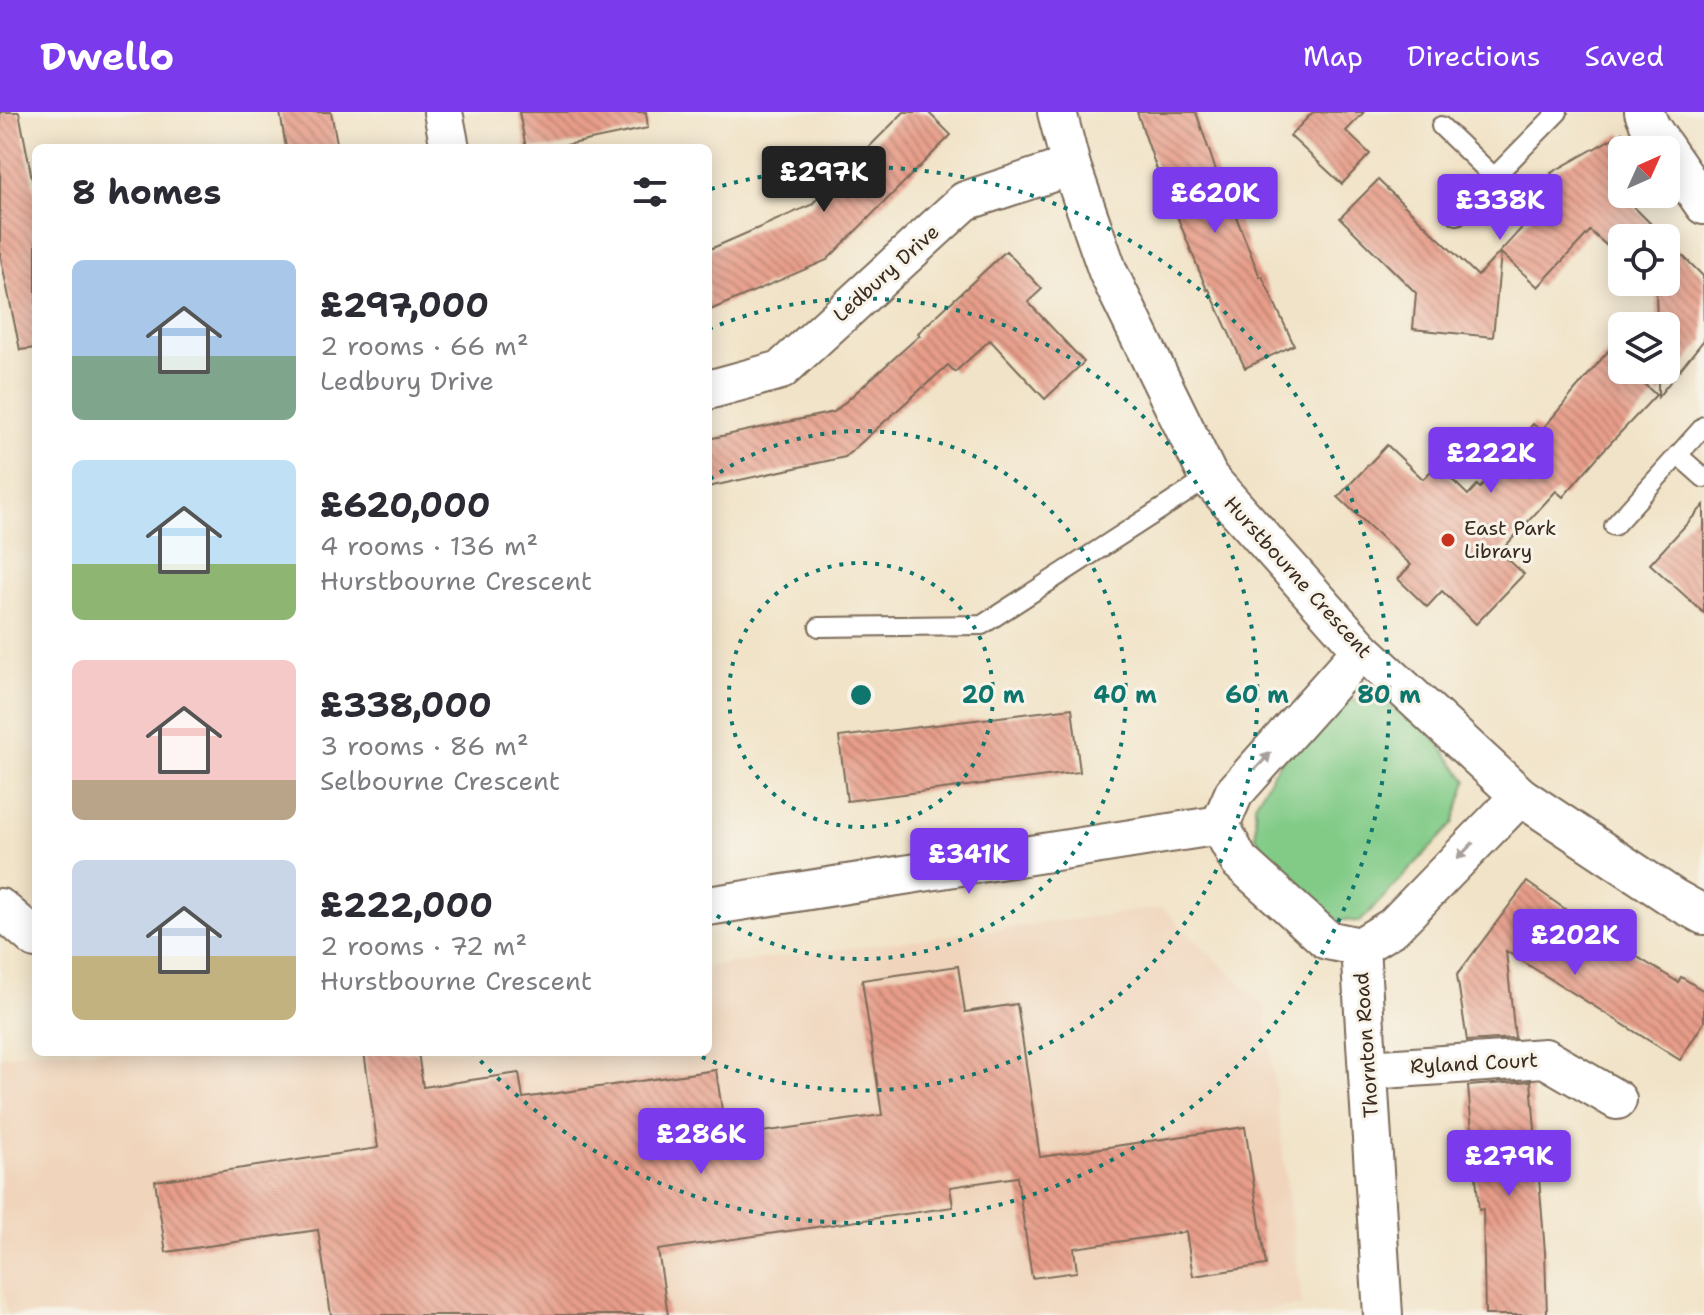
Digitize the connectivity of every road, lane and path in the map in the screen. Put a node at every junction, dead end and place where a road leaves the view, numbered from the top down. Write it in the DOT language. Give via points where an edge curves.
graph roads {
  1 [pos="443,112"];
  2 [pos="1057,112"];
  3 [pos="1558,112"];
  4 [pos="1644,112"];
  5 [pos="1441,126"];
  6 [pos="1656,136"];
  7 [pos="449,144"];
  8 [pos="1071,166"];
  9 [pos="1680,170"];
  10 [pos="1494,177"];
  11 [pos="1704,205"];
  12 [pos="1457,215"];
  13 [pos="712,389"];
  14 [pos="1704,426"];
  15 [pos="1678,455"];
  16 [pos="1209,478"];
  17 [pos="1704,478"];
  18 [pos="1614,526"];
  19 [pos="819,627"];
  20 [pos="1362,650"];
  21 [pos="1520,796"];
  22 [pos="1220,825"];
  23 [pos="712,905"];
  24 [pos="0,908"];
  25 [pos="1704,915"];
  26 [pos="32,936"];
  27 [pos="1360,947"];
  28 [pos="1368,1070"];
  29 [pos="1617,1100"];
  30 [pos="1383,1315"];
  1 -- 7 [label="street"];
  2 -- 8 [label="street, Hurstbourne Crescent"];
  3 -- 10 [label="lane"];
  4 -- 6 [label="street"];
  5 -- 10 [label="lane"];
  8 -- 13 [label="street, Ledbury Drive" via="965,201 781,370"];
  8 -- 16 [label="street, Hurstbourne Crescent" via="1108,272"];
  9 -- 11 [label="street"];
  10 -- 12 [label="lane"];
  14 -- 15 [label="lane"];
  15 -- 17 [label="lane"];
  15 -- 18 [label="lane"];
  16 -- 19 [label="lane" via="982,625"];
  16 -- 20 [label="street, Hurstbourne Crescent"];
  20 -- 21 [label="street, Hurstbourne Crescent"];
  22 -- 20 [label="street, one-way" via="1234,793"];
  21 -- 25 [label="street, Hurstbourne Crescent"];
  21 -- 27 [label="street, Thornton Road, one-way" via="1393,927"];
  22 -- 23 [label="street"];
  22 -- 27 [label="street" via="1239,861 1327,940"];
  24 -- 26 [label="street"];
  27 -- 28 [label="street, Thornton Road"];
  28 -- 29 [label="street, Ryland Court" via="1545,1058"];
  28 -- 30 [label="street, Thornton Road"];
}
